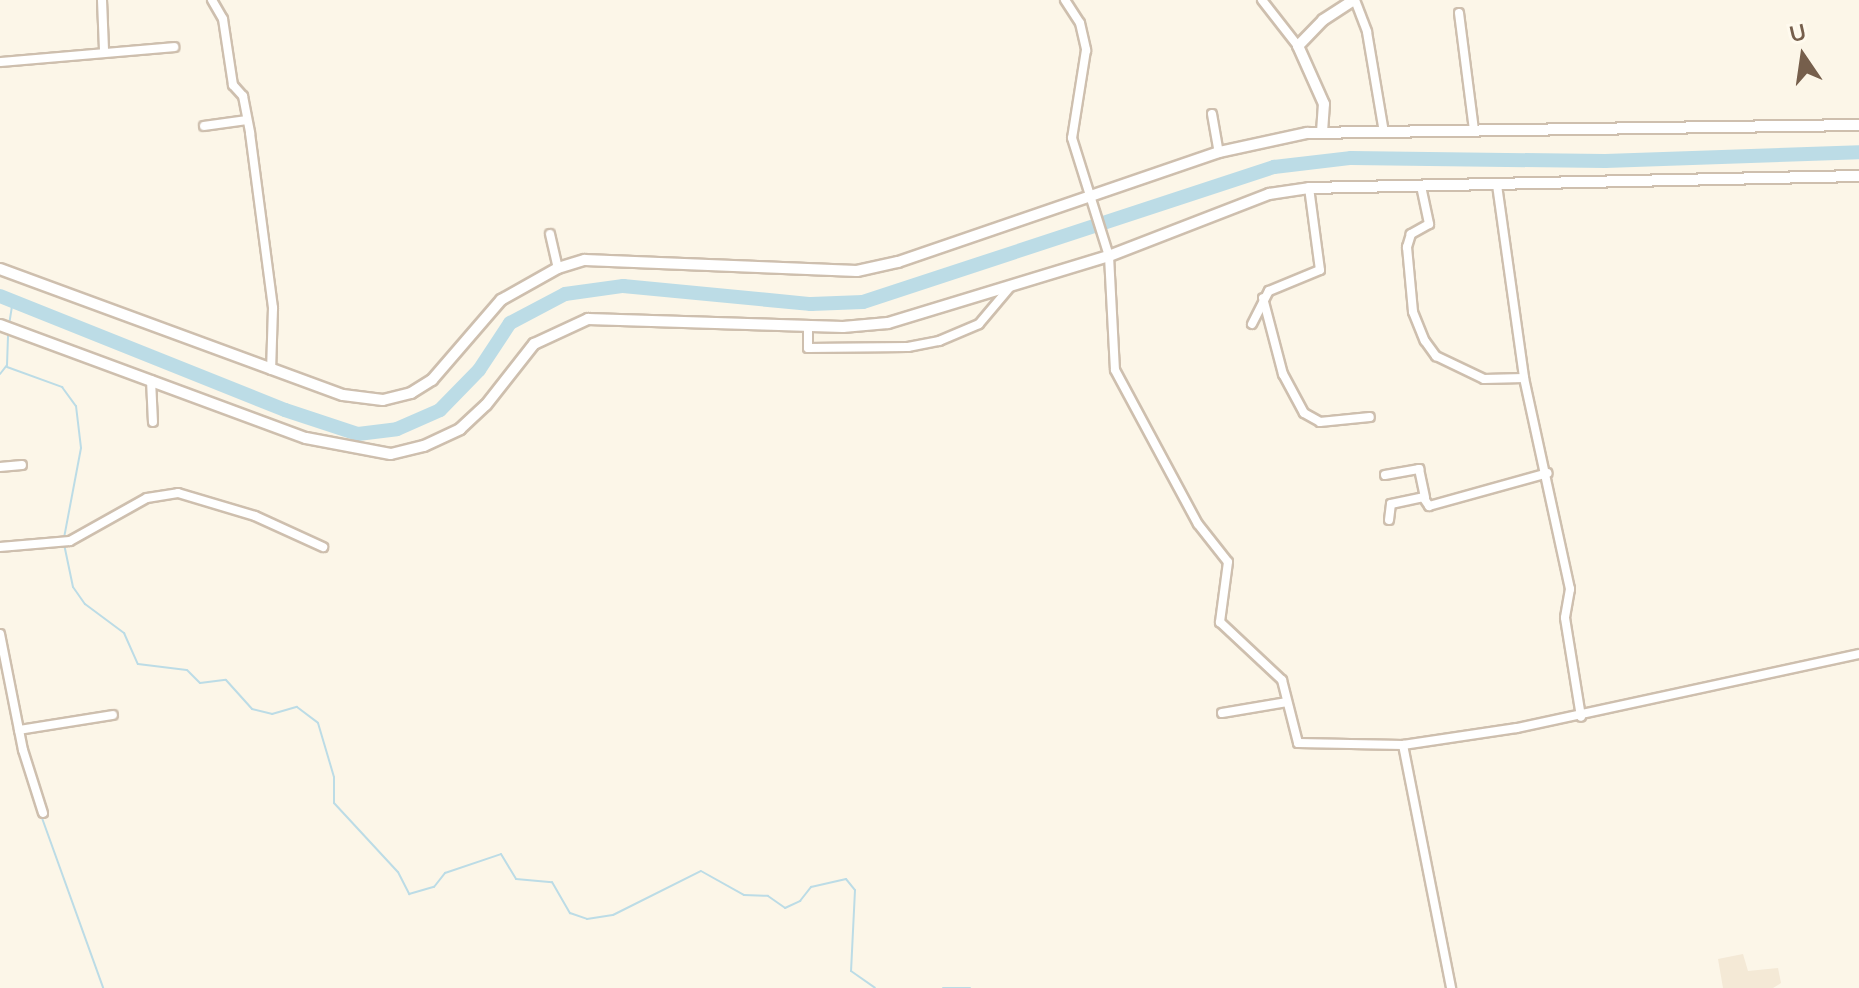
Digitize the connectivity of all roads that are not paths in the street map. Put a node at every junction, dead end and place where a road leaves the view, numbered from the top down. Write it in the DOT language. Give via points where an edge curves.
graph roads {
  1 [pos="102,0"];
  2 [pos="212,0"];
  3 [pos="1065,0"];
  4 [pos="1262,0"];
  5 [pos="1354,0"];
  6 [pos="1459,13"];
  7 [pos="1298,46"];
  8 [pos="174,47"];
  9 [pos="104,50"];
  10 [pos="0,62"];
  11 [pos="1212,114"];
  12 [pos="247,120"];
  13 [pos="1859,125"];
  14 [pos="204,126"];
  15 [pos="1474,130"];
  16 [pos="1322,132"];
  17 [pos="1384,132"];
  18 [pos="1219,152"];
  19 [pos="1859,176"];
  20 [pos="1497,185"];
  21 [pos="1421,186"];
  22 [pos="1309,188"];
  23 [pos="1090,197"];
  24 [pos="550,234"];
  25 [pos="1107,251"];
  26 [pos="558,268"];
  27 [pos="0,269"];
  28 [pos="1011,286"];
  29 [pos="1263,298"];
  30 [pos="1252,324"];
  31 [pos="0,325"];
  32 [pos="808,327"];
  33 [pos="271,370"];
  34 [pos="1524,378"];
  35 [pos="151,380"];
  36 [pos="1370,417"];
  37 [pos="153,422"];
  38 [pos="22,465"];
  39 [pos="0,467"];
  40 [pos="1548,473"];
  41 [pos="1385,475"];
  42 [pos="1425,497"];
  43 [pos="1389,520"];
  44 [pos="0,547"];
  45 [pos="323,547"];
  46 [pos="0,634"];
  47 [pos="1859,654"];
  48 [pos="1287,702"];
  49 [pos="1222,713"];
  50 [pos="113,715"];
  51 [pos="1581,717"];
  52 [pos="19,730"];
  53 [pos="1403,745"];
  54 [pos="43,813"];
  55 [pos="1451,988"];
  1 -- 9 [label="street"];
  2 -- 12 [label="street" via="223,19 233,85 243,96"];
  3 -- 23 [label="street" via="1080,23 1086,50 1072,134"];
  4 -- 7 [label="street"];
  5 -- 7 [label="street" via="1323,20"];
  5 -- 17 [label="street" via="1367,32"];
  6 -- 15 [label="street"];
  7 -- 16 [label="street" via="1324,104"];
  8 -- 9 [label="street"];
  9 -- 10 [label="street"];
  11 -- 18 [label="street"];
  12 -- 14 [label="street"];
  12 -- 33 [label="street" via="273,308"];
  13 -- 15 [label="street"];
  15 -- 17 [label="street"];
  16 -- 17 [label="street"];
  16 -- 18 [label="street"];
  18 -- 23 [label="street"];
  19 -- 20 [label="street"];
  20 -- 21 [label="street"];
  20 -- 34 [label="street"];
  21 -- 22 [label="street"];
  21 -- 34 [label="street" via="1429,224 1411,234 1407,247 1413,312 1425,341 1436,356 1484,379"];
  22 -- 25 [label="street" via="1269,194"];
  22 -- 29 [label="street" via="1320,270 1283,281"];
  23 -- 25 [label="street"];
  23 -- 26 [label="street" via="857,271 599,259"];
  24 -- 26 [label="street"];
  25 -- 28 [label="street"];
  25 -- 48 [label="street" via="1115,370 1198,524 1228,562 1220,622 1276,672"];
  26 -- 33 [label="street" via="501,300 432,380 411,393 367,399"];
  27 -- 33 [label="street"];
  28 -- 32 [label="street" via="888,323"];
  28 -- 32 [label="street" via="979,324 939,341 908,347 808,348"];
  29 -- 30 [label="street"];
  29 -- 36 [label="street" via="1283,374 1304,413 1320,422"];
  31 -- 35 [label="street"];
  32 -- 35 [label="street" via="609,317 569,324 534,344 460,429 391,454 306,438"];
  34 -- 40 [label="street"];
  35 -- 37 [label="street"];
  38 -- 39 [label="street"];
  40 -- 42 [label="street" via="1429,506"];
  40 -- 51 [label="street" via="1570,589 1565,618"];
  41 -- 42 [label="street" via="1418,469"];
  42 -- 43 [label="street" via="1389,505"];
  44 -- 45 [label="street" via="70,541 147,498 178,493 255,516"];
  46 -- 52 [label="street"];
  47 -- 51 [label="street"];
  48 -- 49 [label="street"];
  48 -- 53 [label="street" via="1298,743"];
  50 -- 52 [label="street"];
  51 -- 53 [label="street"];
  52 -- 54 [label="street"];
  53 -- 55 [label="street"];
}
